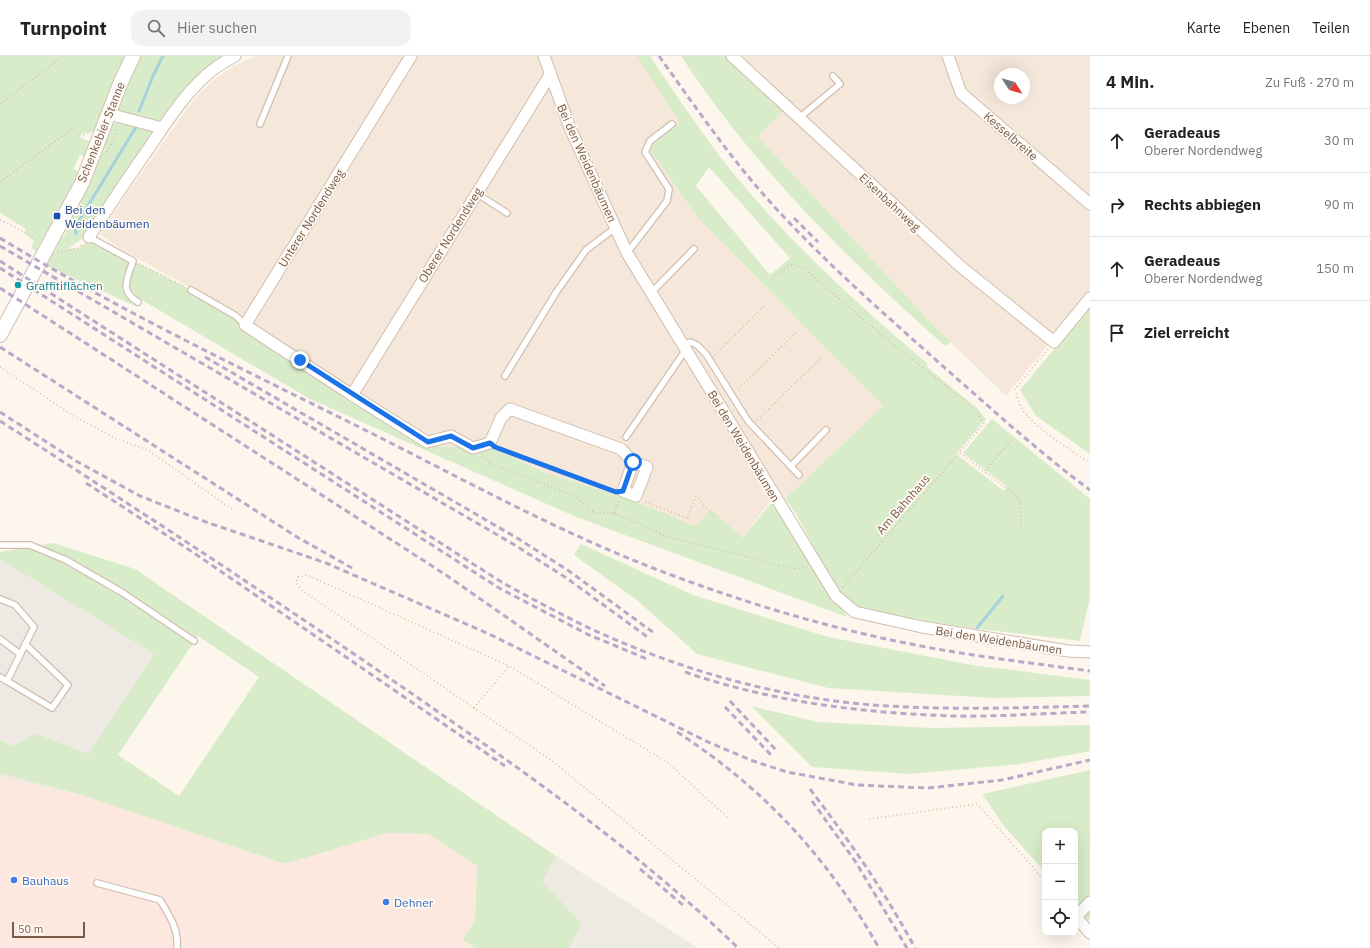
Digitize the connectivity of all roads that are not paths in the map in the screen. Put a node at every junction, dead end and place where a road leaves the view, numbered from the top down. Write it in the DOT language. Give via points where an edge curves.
graph roads {
  1 [pos="133,56"];
  2 [pos="235,56"];
  3 [pos="288,56"];
  4 [pos="411,56"];
  5 [pos="544,56"];
  6 [pos="732,56"];
  7 [pos="948,56"];
  8 [pos="550,75"];
  9 [pos="833,76"];
  10 [pos="109,114"];
  11 [pos="799,118"];
  12 [pos="260,124"];
  13 [pos="672,124"];
  14 [pos="162,128"];
  15 [pos="476,193"];
  16 [pos="1090,204"];
  17 [pos="507,214"];
  18 [pos="615,228"];
  19 [pos="90,237"];
  20 [pos="694,249"];
  21 [pos="627,253"];
  22 [pos="191,290"];
  23 [pos="650,293"];
  24 [pos="1090,298"];
  25 [pos="138,302"];
  26 [pos="245,325"];
  27 [pos="0,334"];
  28 [pos="684,348"];
  29 [pos="505,376"];
  30 [pos="352,395"];
  31 [pos="826,430"];
  32 [pos="626,437"];
  33 [pos="633,462"];
  34 [pos="791,466"];
  35 [pos="799,475"];
  36 [pos="0,545"];
  37 [pos="0,599"];
  38 [pos="0,639"];
  39 [pos="194,641"];
  40 [pos="26,644"];
  41 [pos="1090,652"];
  42 [pos="20,654"];
  43 [pos="0,677"];
  44 [pos="7,681"];
  45 [pos="97,883"];
  46 [pos="1090,902"];
  47 [pos="1090,933"];
  48 [pos="177,948"];
  1 -- 10 [label="street, Schenkebier Stanne"];
  2 -- 14 [label="street" via="197,84"];
  3 -- 12 [label="lane"];
  4 -- 26 [label="street, Unterer Nordendweg"];
  5 -- 8 [label="street, Bei den Weidenbäumen"];
  6 -- 11 [label="street, Eisenbahnweg"];
  7 -- 16 [label="street, Kesselbreite" via="961,93"];
  8 -- 15 [label="street, Oberer Nordendweg"];
  8 -- 18 [label="street, Bei den Weidenbäumen" via="570,128"];
  9 -- 11 [label="lane" via="840,84"];
  10 -- 14 [label="street"];
  10 -- 27 [label="street, Schenkebier Stanne" via="82,183"];
  11 -- 24 [label="street, Eisenbahnweg" via="960,266 1054,342"];
  13 -- 21 [label="lane" via="650,141 645,152 669,189 669,196"];
  14 -- 19 [label="street"];
  15 -- 17 [label="lane"];
  15 -- 30 [label="street, Oberer Nordendweg"];
  18 -- 21 [label="street, Bei den Weidenbäumen"];
  18 -- 29 [label="lane" via="586,250 557,291"];
  19 -- 25 [label="lane" via="133,261 126,287 129,297"];
  20 -- 23 [label="lane"];
  21 -- 23 [label="street, Bei den Weidenbäumen"];
  22 -- 26 [label="lane" via="236,316"];
  23 -- 28 [label="street, Bei den Weidenbäumen"];
  26 -- 30 [label="street"];
  28 -- 32 [label="lane"];
  28 -- 34 [label="lane" via="690,342 697,345 710,360 752,425"];
  28 -- 41 [label="street, Bei den Weidenbäumen" via="836,596 855,612 922,627 1068,651"];
  30 -- 33 [label="street" via="428,442 451,436 473,448 490,443 501,418 510,409 621,449"];
  31 -- 34 [label="lane"];
  33 -- 33 [label="street" via="647,467 636,496 623,491"];
  34 -- 35 [label="lane"];
  36 -- 39 [label="lane" via="30,545 66,560 123,593"];
  37 -- 40 [label="lane" via="15,605 34,626"];
  38 -- 42 [label="lane"];
  40 -- 42 [label="lane"];
  40 -- 44 [label="lane" via="68,685 52,708"];
  42 -- 44 [label="lane"];
  43 -- 44 [label="lane"];
  45 -- 48 [label="lane" via="160,900 174,922"];
  46 -- 47 [label="street" via="1076,917"];
}
